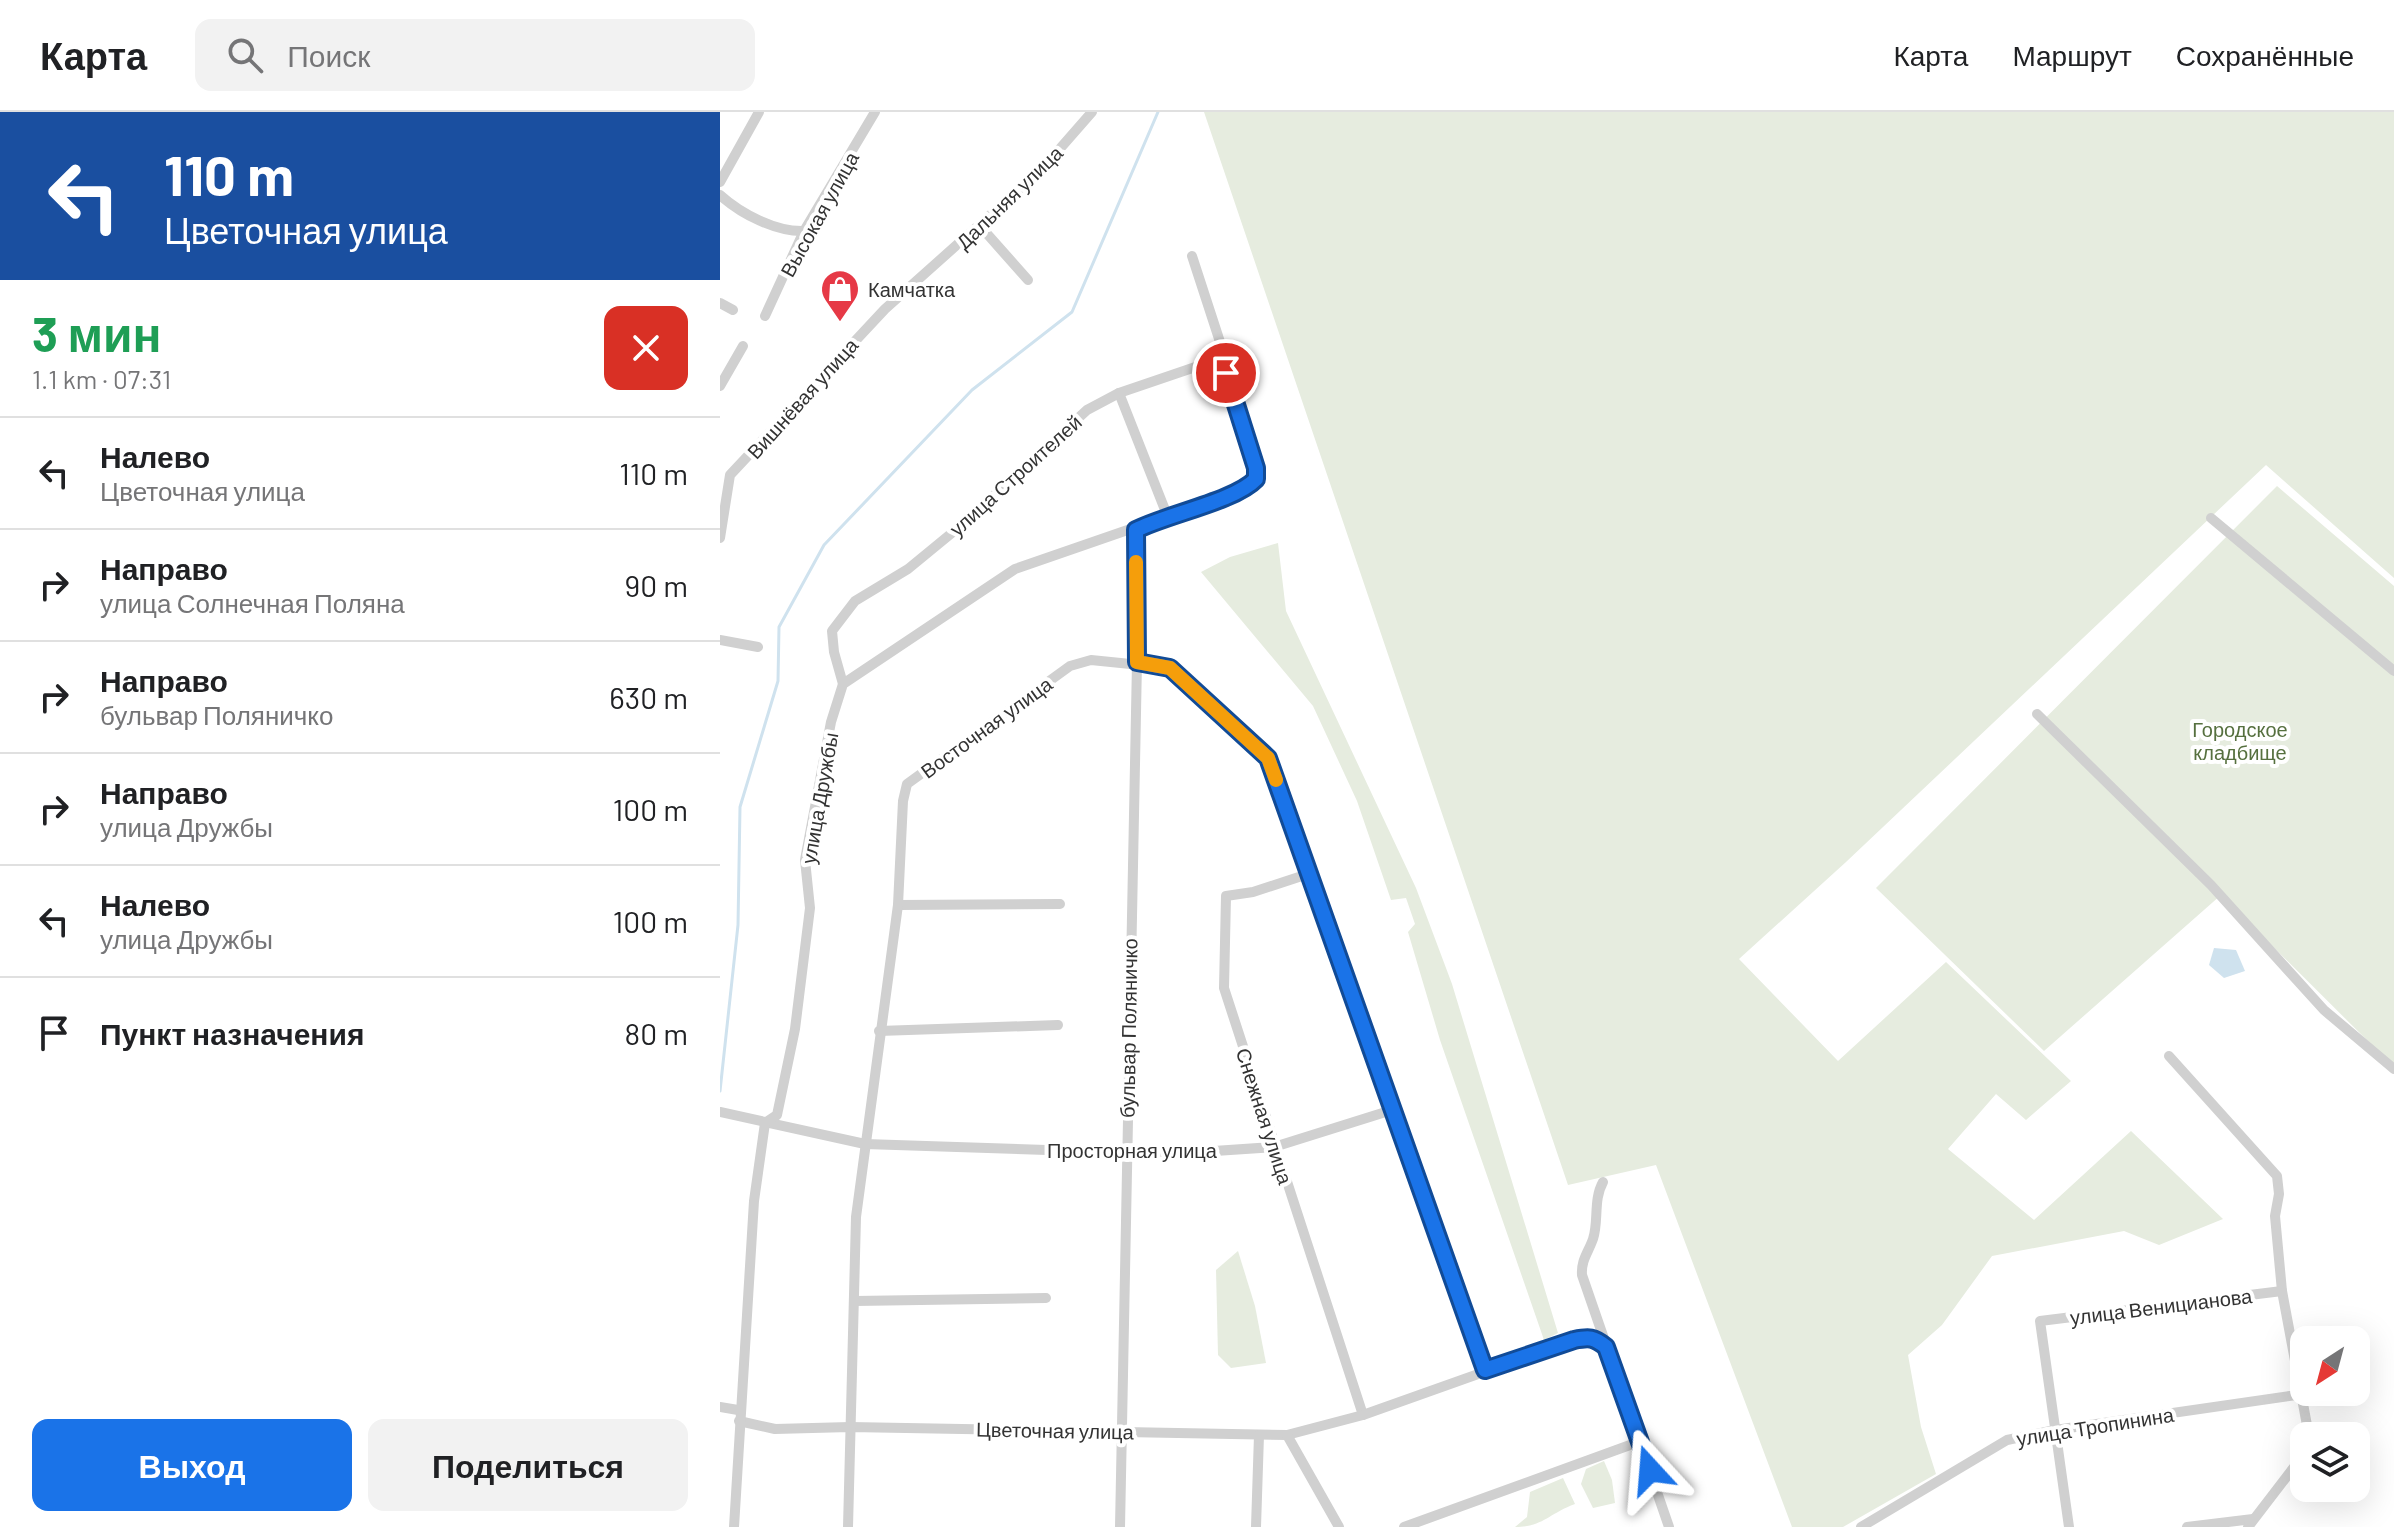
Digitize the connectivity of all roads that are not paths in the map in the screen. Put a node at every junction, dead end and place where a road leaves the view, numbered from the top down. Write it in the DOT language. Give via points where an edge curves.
graph roads {
  1 [pos="759,112"];
  2 [pos="875,112"];
  3 [pos="1092,112"];
  4 [pos="720,182"];
  5 [pos="720,195"];
  6 [pos="981,227"];
  7 [pos="804,231"];
  8 [pos="1192,256"];
  9 [pos="1028,280"];
  10 [pos="720,303"];
  11 [pos="885,309"];
  12 [pos="733,310"];
  13 [pos="765,316"];
  14 [pos="743,346"];
  15 [pos="1226,373"];
  16 [pos="720,386"];
  17 [pos="1119,393"];
  18 [pos="725,475"];
  19 [pos="1167,515"];
  20 [pos="2211,518"];
  21 [pos="1136,530"];
  22 [pos="720,538"];
  23 [pos="720,640"];
  24 [pos="758,647"];
  25 [pos="1137,662"];
  26 [pos="2394,671"];
  27 [pos="843,684"];
  28 [pos="2037,714"];
  29 [pos="1311,873"];
  30 [pos="1060,904"];
  31 [pos="898,905"];
  32 [pos="1058,1025"];
  33 [pos="879,1031"];
  34 [pos="2169,1056"];
  35 [pos="2394,1069"];
  36 [pos="1392,1110"];
  37 [pos="720,1112"];
  38 [pos="765,1123"];
  39 [pos="865,1144"];
  40 [pos="1274,1147"];
  41 [pos="1125,1152"];
  42 [pos="1603,1182"];
  43 [pos="2282,1291"];
  44 [pos="1046,1298"];
  45 [pos="855,1301"];
  46 [pos="2290,1330"];
  47 [pos="1606,1347"];
  48 [pos="1485,1370"];
  49 [pos="2290,1396"];
  50 [pos="720,1407"];
  51 [pos="1363,1415"];
  52 [pos="739,1416"];
  53 [pos="850,1427"];
  54 [pos="1123,1430"];
  55 [pos="2055,1430"];
  56 [pos="1259,1435"];
  57 [pos="1287,1435"];
  58 [pos="1641,1441"];
  59 [pos="2290,1472"];
  60 [pos="2250,1523"];
  61 [pos="734,1527"];
  62 [pos="848,1527"];
  63 [pos="1120,1527"];
  64 [pos="1256,1527"];
  65 [pos="1339,1527"];
  66 [pos="1404,1527"];
  67 [pos="1669,1527"];
  68 [pos="1861,1527"];
  69 [pos="2069,1527"];
  70 [pos="2187,1527"];
  1 -- 4 [label="street"];
  2 -- 7 [label="street, Высокая улица"];
  3 -- 6 [label="street, Дальняя улица"];
  5 -- 7 [label="street" via="786,232"];
  6 -- 9 [label="street"];
  6 -- 11 [label="street, Дальняя улица"];
  7 -- 13 [label="street, Высокая улица"];
  8 -- 17 [label="street, улица Строителей" via="1220,354 1213,361"];
  10 -- 12 [label="street"];
  11 -- 18 [label="street, Вишнёвая улица"];
  14 -- 16 [label="street"];
  15 -- 19 [label="street" via="1256,479 1246,489"];
  17 -- 19 [label="street"];
  17 -- 27 [label="street, улица Строителей" via="1087,410 908,569 855,601 832,631"];
  18 -- 22 [label="street, Вишнёвая улица"];
  19 -- 21 [label="street"];
  20 -- 26 [label="street"];
  21 -- 25 [label="street, бульвар Поляничко"];
  21 -- 27 [label="street" via="1015,569"];
  23 -- 24 [label="street"];
  25 -- 29 [label="street, Восточная улица" via="1170,668 1268,758"];
  25 -- 31 [label="street, Восточная улица" via="1091,660 1070,666 907,784"];
  25 -- 41 [label="street, бульвар Поляничко"];
  27 -- 38 [label="street, улица Дружбы" via="805,860 810,908 795,1029 777,1115"];
  28 -- 35 [label="street" via="2211,885 2324,1010"];
  29 -- 36 [label="street, Восточная улица"];
  29 -- 40 [label="street, Снежная улица" via="1226,896 1224,988"];
  30 -- 31 [label="street"];
  31 -- 33 [label="street, Восточная улица"];
  32 -- 33 [label="street"];
  33 -- 39 [label="street, Восточная улица"];
  34 -- 43 [label="street" via="2277,1176"];
  36 -- 40 [label="street, Просторная улица"];
  36 -- 48 [label="street, Восточная улица"];
  37 -- 38 [label="street, Просторная улица"];
  38 -- 39 [label="street, Просторная улица"];
  38 -- 52 [label="street, улица Дружбы" via="754,1201"];
  39 -- 41 [label="street, Просторная улица"];
  39 -- 45 [label="street, Восточная улица" via="856,1217"];
  40 -- 41 [label="street, Просторная улица"];
  40 -- 51 [label="street, Снежная улица"];
  41 -- 54 [label="street, бульвар Поляничко"];
  42 -- 47 [label="street" via="1594,1238 1581,1262"];
  43 -- 46 [label="street"];
  43 -- 55 [label="street, улица Веницианова" via="2040,1321"];
  44 -- 45 [label="street"];
  45 -- 53 [label="street, Восточная улица"];
  47 -- 48 [label="street, Цветочная улица" via="1589,1337"];
  47 -- 58 [label="street"];
  48 -- 51 [label="street, Цветочная улица"];
  49 -- 55 [label="street, улица Тропинина"];
  50 -- 52 [label="street, Цветочная улица"];
  51 -- 57 [label="street, Цветочная улица"];
  52 -- 53 [label="street, Цветочная улица" via="775,1429"];
  52 -- 61 [label="street, улица Дружбы"];
  53 -- 54 [label="street, Цветочная улица"];
  53 -- 62 [label="street, Восточная улица"];
  54 -- 56 [label="street, Цветочная улица"];
  54 -- 63 [label="street, бульвар Поляничко"];
  55 -- 68 [label="street, улица Тропинина" via="2007,1440"];
  55 -- 69 [label="street"];
  56 -- 57 [label="street, Цветочная улица"];
  56 -- 64 [label="street"];
  57 -- 65 [label="street"];
  58 -- 66 [label="street"];
  58 -- 67 [label="street"];
  59 -- 60 [label="street"];
  60 -- 70 [label="street"];
}
